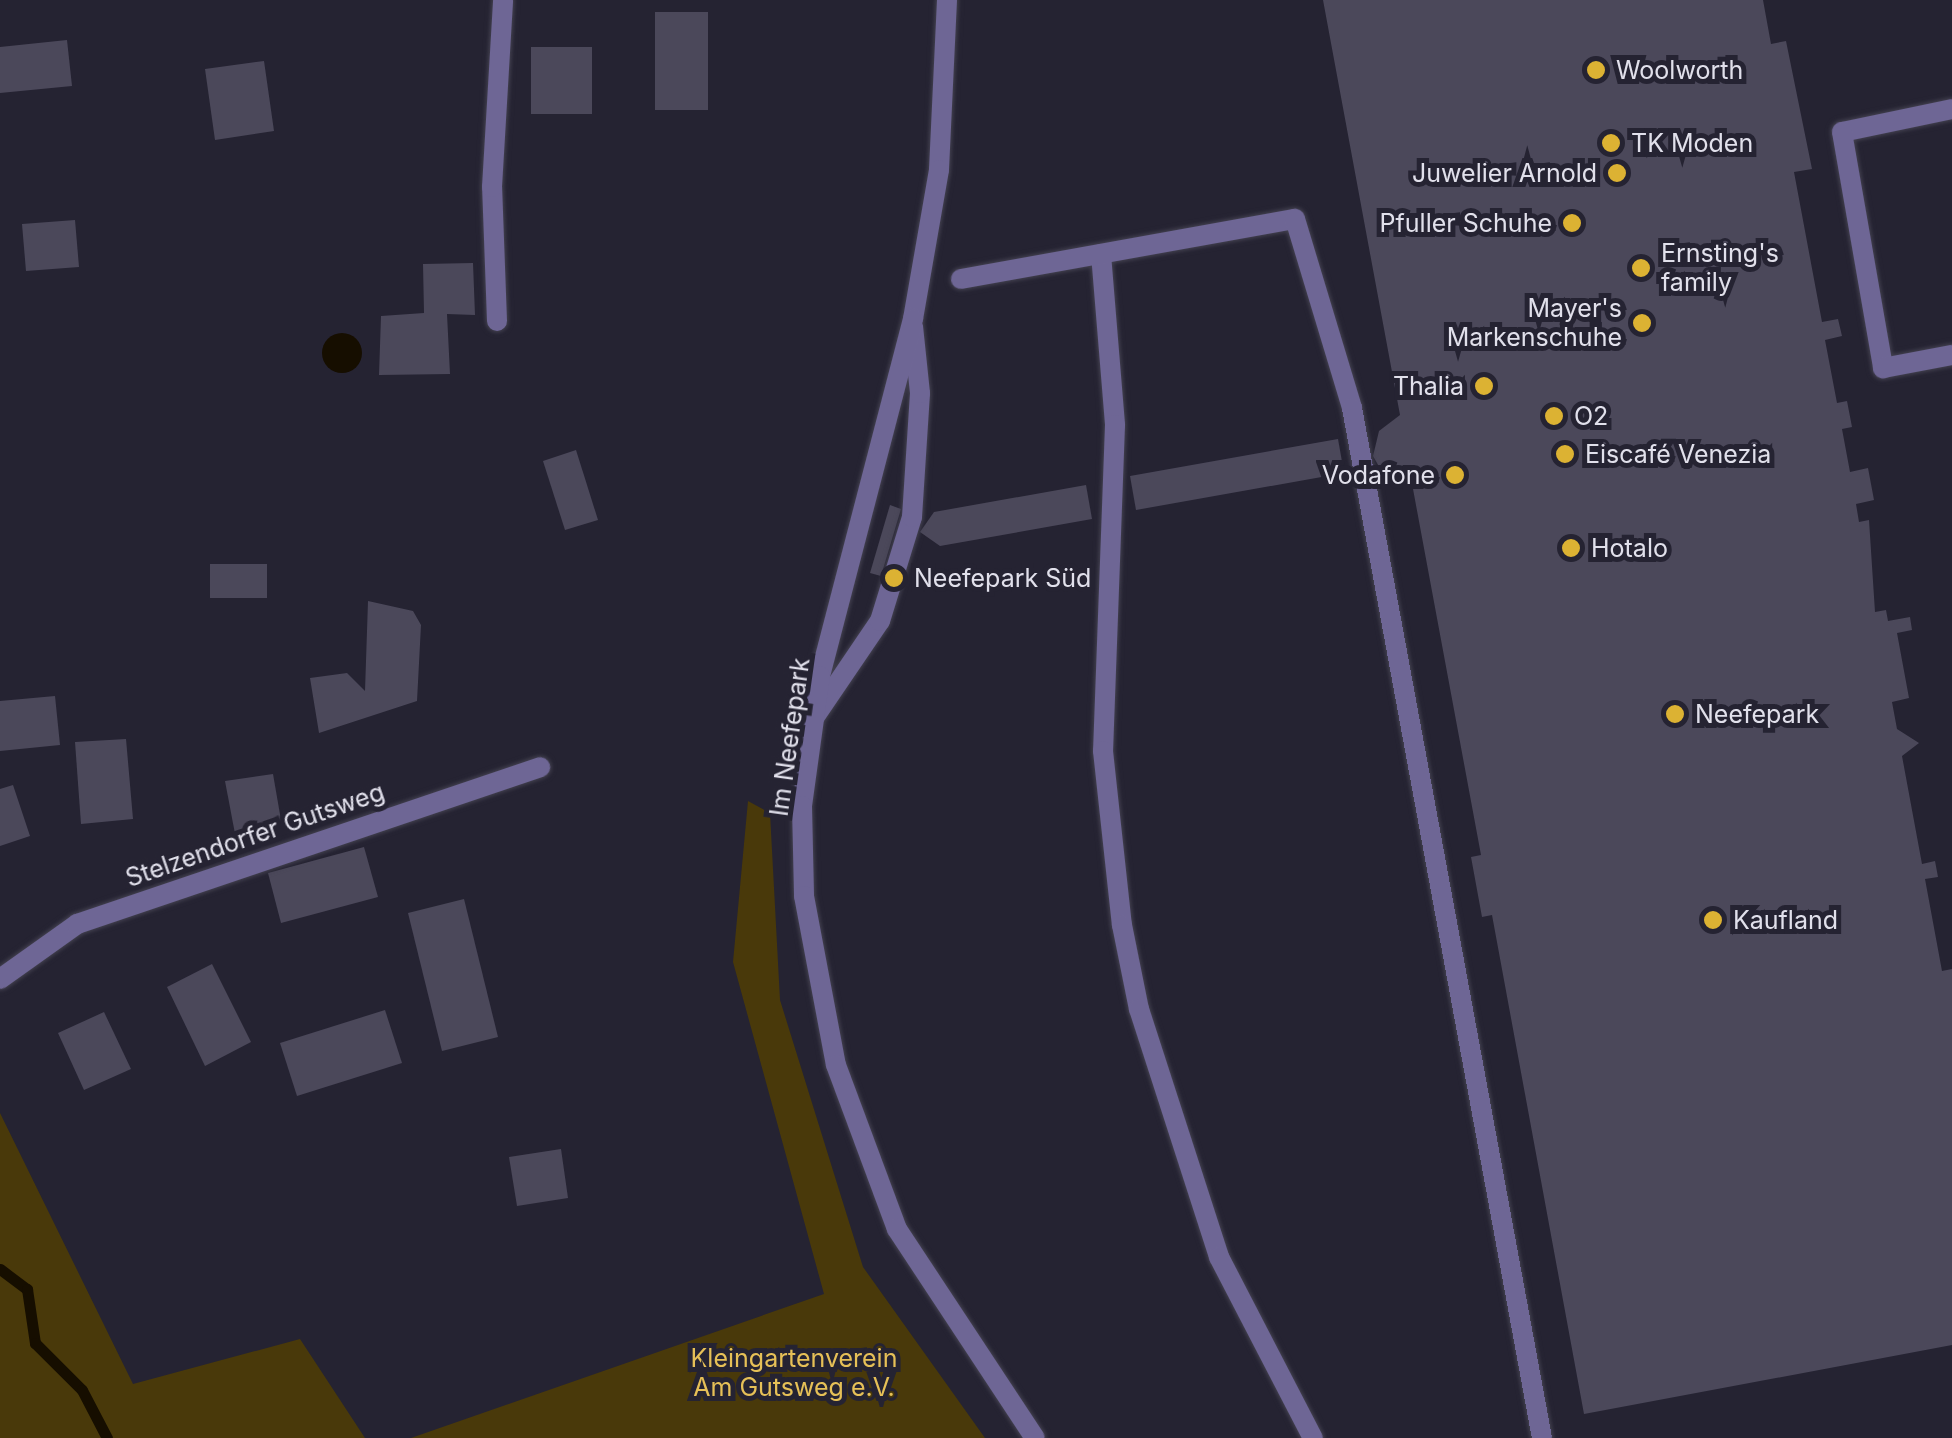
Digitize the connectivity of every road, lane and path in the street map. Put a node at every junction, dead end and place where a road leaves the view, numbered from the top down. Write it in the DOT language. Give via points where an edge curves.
graph roads {
  1 [pos="502,0"];
  2 [pos="947,0"];
  3 [pos="1952,109"];
  4 [pos="1101,254"];
  5 [pos="961,279"];
  6 [pos="912,318"];
  7 [pos="498,322"];
  8 [pos="1952,355"];
  9 [pos="814,718"];
  10 [pos="540,767"];
  11 [pos="0,978"];
  12 [pos="1035,1438"];
  13 [pos="1313,1438"];
  14 [pos="1542,1438"];
  1 -- 7 [label="street" via="492,187"];
  2 -- 6 [label="street, Im Neefepark" via="939,170"];
  3 -- 8 [label="street" via="1842,132 1883,368"];
  4 -- 5 [label="street"];
  4 -- 13 [label="street" via="1115,425 1103,751 1122,925 1139,1009 1213,1240"];
  4 -- 14 [label="street" via="1295,219 1352,408"];
  6 -- 9 [label="street, Im Neefepark"];
  6 -- 9 [label="street" via="920,393 912,518 880,621"];
  9 -- 12 [label="street, Im Neefepark" via="802,806 804,896 836,1065 897,1229"];
  10 -- 11 [label="street, Stelzendorfer Gutsweg" via="76,924"];
}
